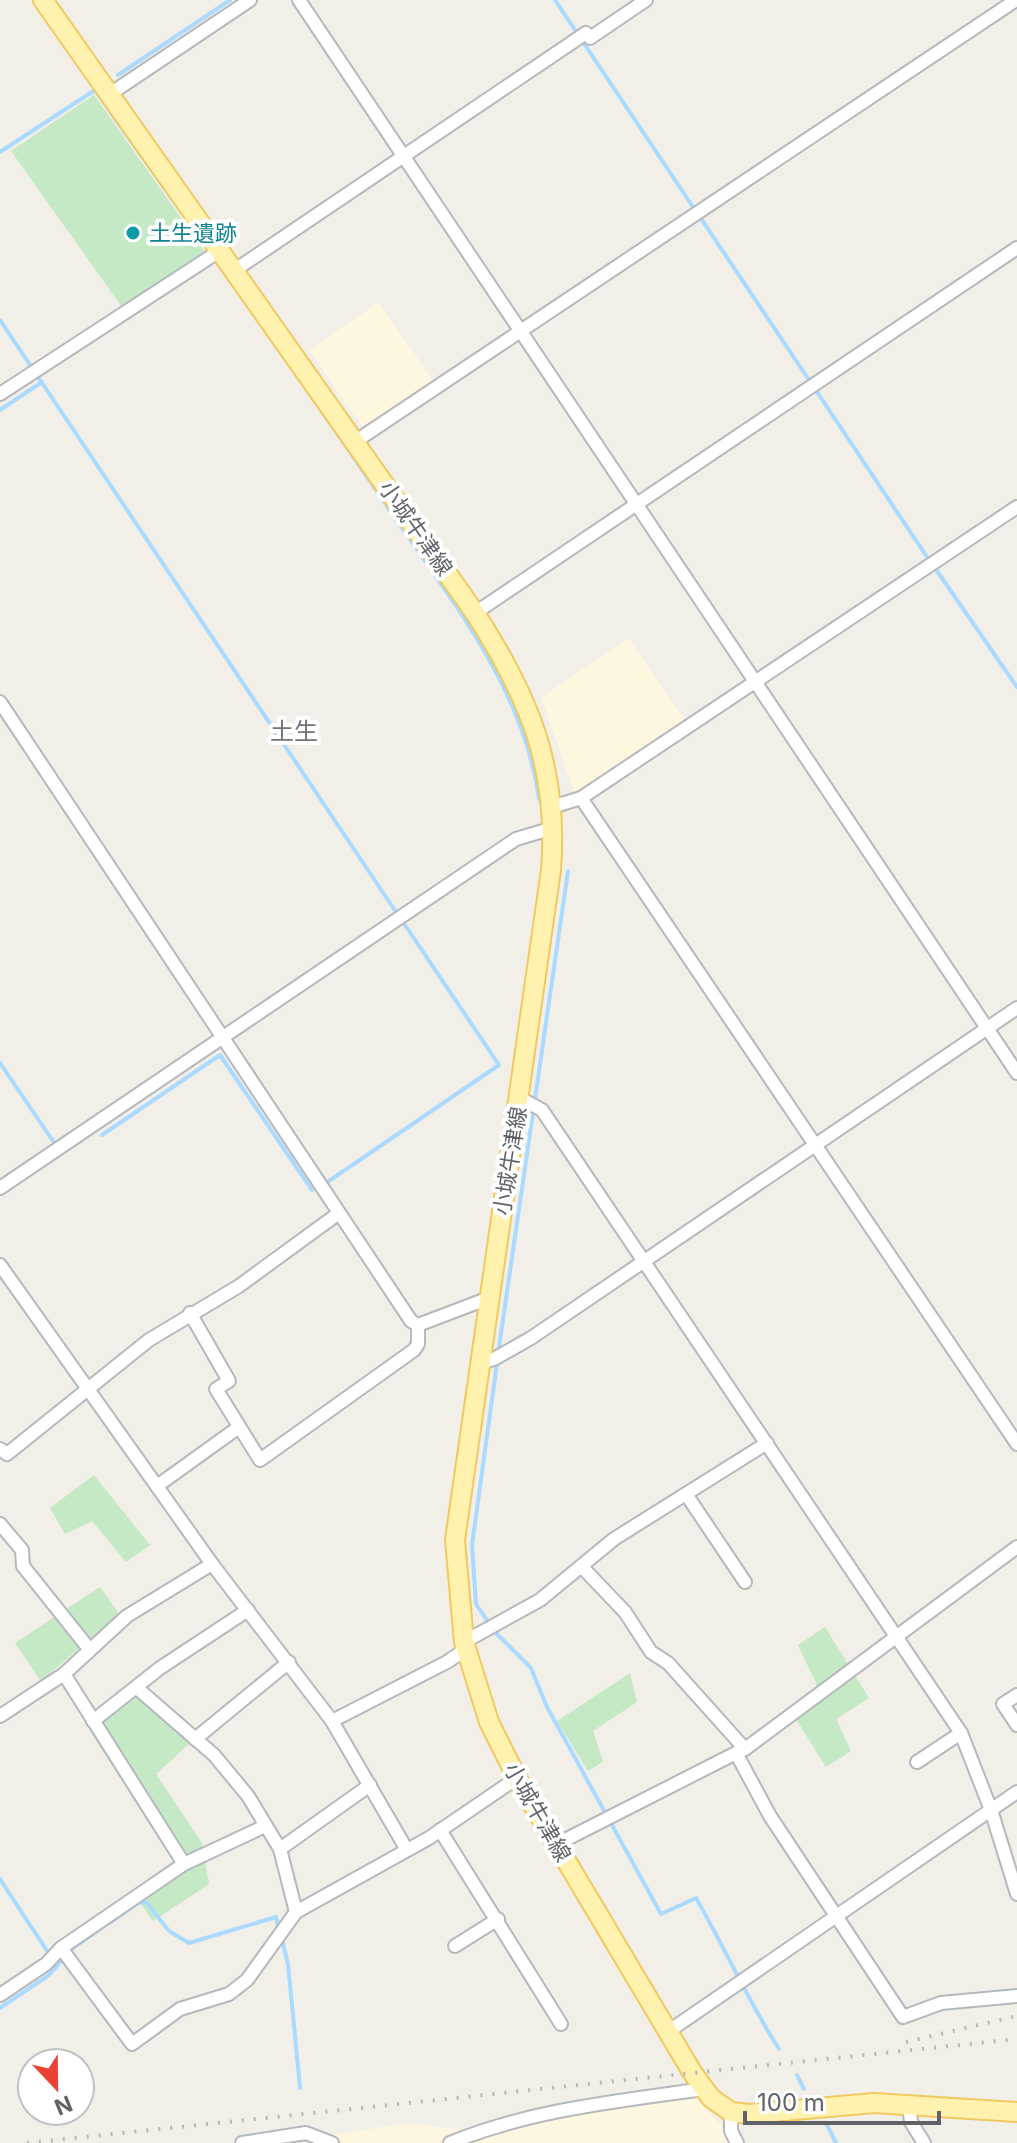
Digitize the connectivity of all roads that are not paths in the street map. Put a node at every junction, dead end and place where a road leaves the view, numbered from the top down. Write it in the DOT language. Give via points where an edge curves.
graph roads {
  1 [pos="43,0"];
  2 [pos="250,0"];
  3 [pos="299,0"];
  4 [pos="646,0"];
  5 [pos="1016,0"];
  6 [pos="110,94"];
  7 [pos="403,157"];
  8 [pos="1017,248"];
  9 [pos="214,254"];
  10 [pos="235,270"];
  11 [pos="519,331"];
  12 [pos="0,394"];
  13 [pos="356,441"];
  14 [pos="634,503"];
  15 [pos="1017,507"];
  16 [pos="475,613"];
  17 [pos="754,682"];
  18 [pos="0,702"];
  19 [pos="581,798"];
  20 [pos="552,807"];
  21 [pos="553,828"];
  22 [pos="1017,1008"];
  23 [pos="986,1028"];
  24 [pos="223,1039"];
  25 [pos="1017,1073"];
  26 [pos="529,1102"];
  27 [pos="814,1145"];
  28 [pos="0,1188"];
  29 [pos="339,1213"];
  30 [pos="644,1260"];
  31 [pos="0,1265"];
  32 [pos="489,1298"];
  33 [pos="190,1313"];
  34 [pos="418,1325"];
  35 [pos="493,1359"];
  36 [pos="87,1388"];
  37 [pos="239,1427"];
  38 [pos="767,1443"];
  39 [pos="1017,1444"];
  40 [pos="0,1449"];
  41 [pos="157,1486"];
  42 [pos="686,1494"];
  43 [pos="0,1524"];
  44 [pos="1017,1547"];
  45 [pos="212,1564"];
  46 [pos="582,1567"];
  47 [pos="745,1582"];
  48 [pos="248,1610"];
  49 [pos="896,1635"];
  50 [pos="465,1645"];
  51 [pos="90,1650"];
  52 [pos="289,1662"];
  53 [pos="64,1674"];
  54 [pos="137,1688"];
  55 [pos="1017,1695"];
  56 [pos="0,1716"];
  57 [pos="93,1721"];
  58 [pos="332,1721"];
  59 [pos="1017,1725"];
  60 [pos="961,1733"];
  61 [pos="195,1739"];
  62 [pos="740,1751"];
  63 [pos="917,1762"];
  64 [pos="517,1778"];
  65 [pos="370,1785"];
  66 [pos="1017,1792"];
  67 [pos="991,1810"];
  68 [pos="263,1827"];
  69 [pos="440,1830"];
  70 [pos="557,1844"];
  71 [pos="1017,1846"];
  72 [pos="280,1849"];
  73 [pos="407,1850"];
  74 [pos="1004,1855"];
  75 [pos="184,1864"];
  76 [pos="1017,1894"];
  77 [pos="296,1912"];
  78 [pos="835,1916"];
  79 [pos="498,1919"];
  80 [pos="455,1946"];
  81 [pos="61,1948"];
  82 [pos="0,1995"];
  83 [pos="1017,1996"];
  84 [pos="561,2024"];
  85 [pos="669,2031"];
  86 [pos="704,2089"];
  87 [pos="909,2105"];
  88 [pos="731,2112"];
  89 [pos="1017,2112"];
  90 [pos="242,2143"];
  91 [pos="332,2143"];
  92 [pos="450,2143"];
  93 [pos="737,2143"];
  94 [pos="924,2143"];
  1 -- 6 [label="main road, 小城牛津線"];
  2 -- 6 [label="street"];
  3 -- 7 [label="street"];
  4 -- 7 [label="street" via="575,41"];
  5 -- 11 [label="street"];
  6 -- 9 [label="main road, 小城牛津線"];
  7 -- 10 [label="street"];
  7 -- 11 [label="street"];
  8 -- 14 [label="street"];
  9 -- 10 [label="main road, 小城牛津線"];
  9 -- 12 [label="street"];
  10 -- 13 [label="main road, 小城牛津線"];
  11 -- 13 [label="street"];
  11 -- 14 [label="street"];
  13 -- 16 [label="main road, 小城牛津線"];
  14 -- 16 [label="street"];
  14 -- 17 [label="street"];
  15 -- 17 [label="street"];
  16 -- 20 [label="main road, 小城牛津線" via="535,725"];
  17 -- 19 [label="street"];
  17 -- 23 [label="street"];
  18 -- 24 [label="street"];
  19 -- 20 [label="street"];
  19 -- 27 [label="street"];
  20 -- 21 [label="main road, 小城牛津線"];
  21 -- 24 [label="street" via="516,839"];
  21 -- 26 [label="main road, 小城牛津線"];
  22 -- 23 [label="street"];
  23 -- 25 [label="street"];
  23 -- 27 [label="street"];
  24 -- 28 [label="street"];
  24 -- 29 [label="street"];
  26 -- 30 [label="street"];
  26 -- 32 [label="main road, 小城牛津線"];
  27 -- 30 [label="street"];
  27 -- 39 [label="street"];
  29 -- 33 [label="street" via="239,1286"];
  29 -- 34 [label="street"];
  30 -- 35 [label="street"];
  30 -- 38 [label="street"];
  31 -- 36 [label="street"];
  32 -- 34 [label="street"];
  32 -- 35 [label="main road, 小城牛津線"];
  33 -- 36 [label="street"];
  33 -- 37 [label="street" via="229,1381 216,1389"];
  34 -- 37 [label="street" via="414,1350 260,1460"];
  35 -- 50 [label="main road, 小城牛津線" via="455,1540"];
  36 -- 40 [label="street" via="7,1454"];
  36 -- 41 [label="street"];
  37 -- 41 [label="street"];
  38 -- 42 [label="street"];
  38 -- 49 [label="street"];
  41 -- 45 [label="street"];
  42 -- 46 [label="street" via="614,1539"];
  42 -- 47 [label="street"];
  43 -- 51 [label="street" via="22,1550 23,1566"];
  44 -- 49 [label="street"];
  45 -- 48 [label="street"];
  45 -- 51 [label="street" via="127,1616"];
  46 -- 50 [label="street" via="540,1600"];
  46 -- 62 [label="street"];
  48 -- 52 [label="street"];
  48 -- 54 [label="street"];
  49 -- 60 [label="street"];
  49 -- 62 [label="street"];
  50 -- 58 [label="street" via="447,1662"];
  50 -- 64 [label="main road, 小城牛津線" via="489,1722"];
  51 -- 53 [label="street"];
  52 -- 58 [label="street"];
  52 -- 61 [label="street"];
  53 -- 56 [label="street"];
  53 -- 57 [label="street"];
  54 -- 57 [label="street"];
  54 -- 61 [label="street"];
  55 -- 59 [label="street" via="1003,1704"];
  57 -- 75 [label="street"];
  58 -- 65 [label="street"];
  60 -- 63 [label="street"];
  60 -- 67 [label="street"];
  61 -- 68 [label="street" via="248,1796"];
  62 -- 70 [label="street"];
  62 -- 78 [label="street" via="770,1816"];
  64 -- 69 [label="street"];
  64 -- 70 [label="main road, 小城牛津線"];
  65 -- 72 [label="street"];
  65 -- 73 [label="street"];
  66 -- 67 [label="street"];
  67 -- 74 [label="street"];
  67 -- 78 [label="street"];
  68 -- 72 [label="street"];
  68 -- 75 [label="street"];
  69 -- 73 [label="street"];
  69 -- 79 [label="street"];
  70 -- 85 [label="main road, 小城牛津線"];
  71 -- 74 [label="street"];
  72 -- 77 [label="street"];
  73 -- 77 [label="street"];
  74 -- 76 [label="street"];
  75 -- 81 [label="street"];
  77 -- 81 [label="street" via="247,1980 229,1994 180,2009 132,2044"];
  78 -- 83 [label="street" via="903,2017 941,2003"];
  78 -- 85 [label="street"];
  79 -- 80 [label="street"];
  79 -- 84 [label="street"];
  81 -- 82 [label="street"];
  85 -- 86 [label="main road, 小城牛津線"];
  86 -- 88 [label="main road, 小城牛津線"];
  86 -- 92 [label="street" via="484,2127"];
  87 -- 88 [label="main road"];
  87 -- 89 [label="main road"];
  87 -- 94 [label="street" via="911,2122"];
  88 -- 93 [label="street"];
  90 -- 91 [label="street" via="306,2133"];
}
